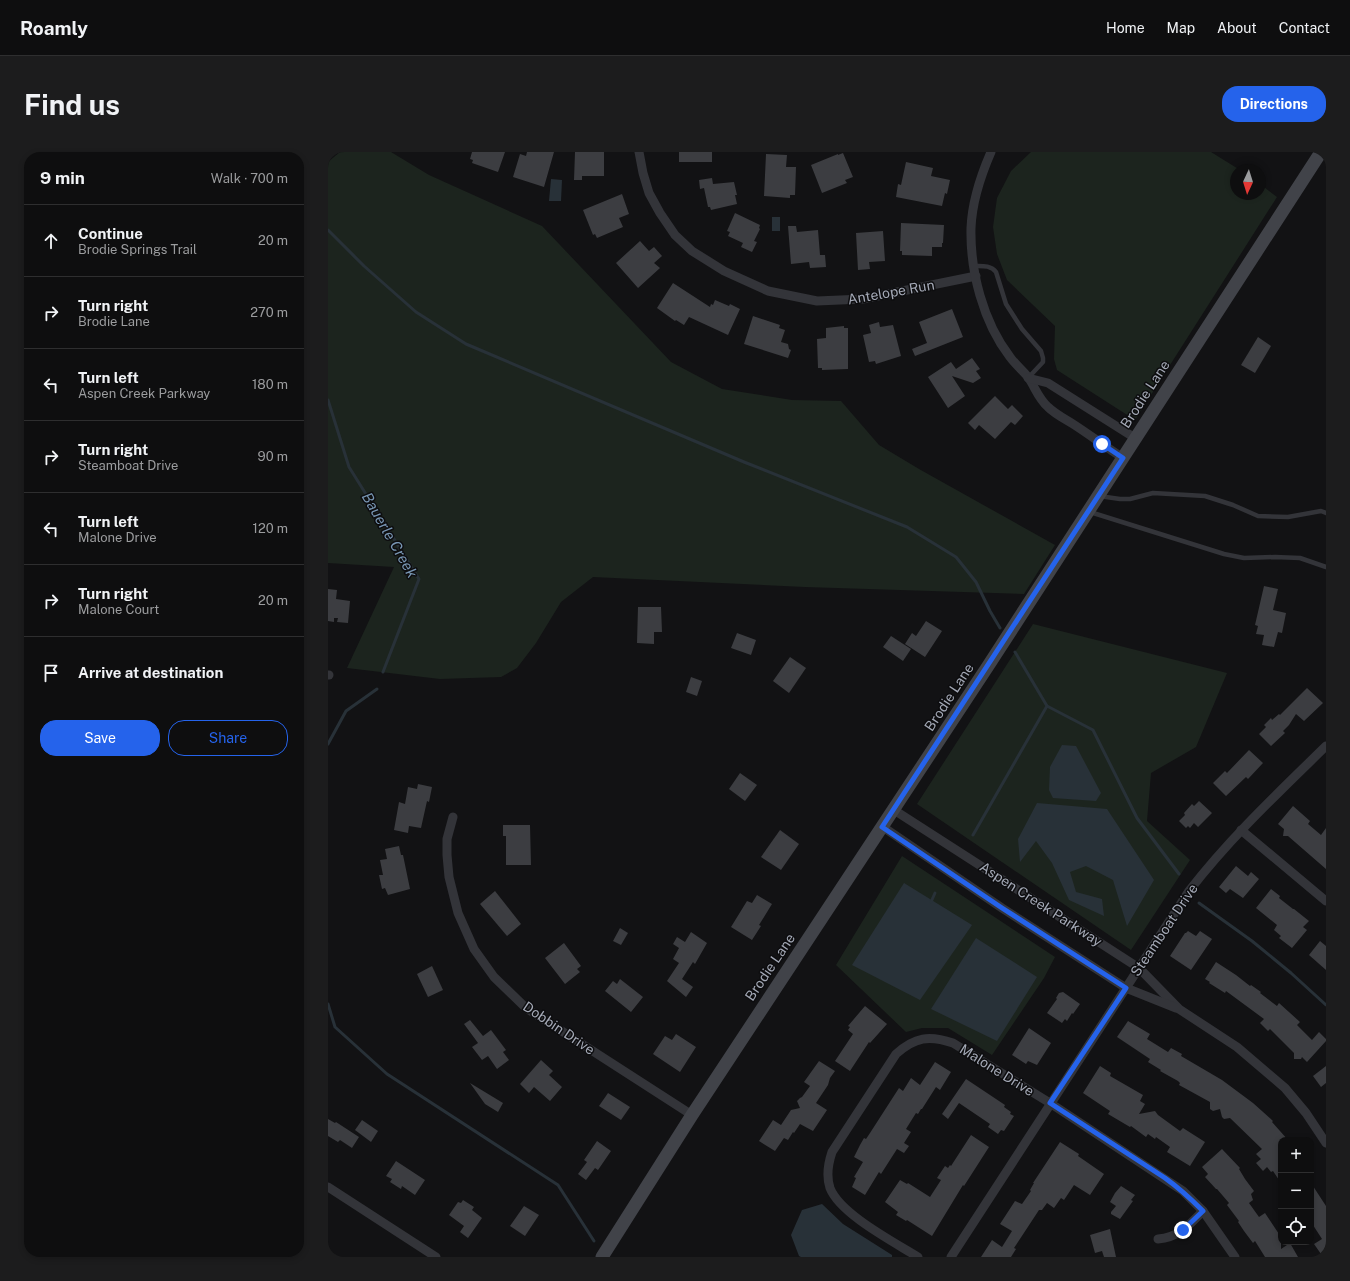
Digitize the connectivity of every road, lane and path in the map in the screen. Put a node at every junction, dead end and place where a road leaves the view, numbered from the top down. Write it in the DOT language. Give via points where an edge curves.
graph roads {
  1 [pos="639,152"];
  2 [pos="991,152"];
  3 [pos="1321,152"];
  4 [pos="974,266"];
  5 [pos="976,276"];
  6 [pos="1028,378"];
  7 [pos="1135,438"];
  8 [pos="1123,458"];
  9 [pos="1099,496"];
  10 [pos="1088,512"];
  11 [pos="1326,513"];
  12 [pos="1326,567"];
  13 [pos="1326,746"];
  14 [pos="894,810"];
  15 [pos="453,817"];
  16 [pos="882,827"];
  17 [pos="1241,830"];
  18 [pos="1326,901"];
  19 [pos="1139,968"];
  20 [pos="1126,988"];
  21 [pos="1179,1009"];
  22 [pos="1050,1103"];
  23 [pos="692,1115"];
  24 [pos="1326,1143"];
  25 [pos="328,1187"];
  26 [pos="1203,1211"];
  27 [pos="1158,1238"];
  28 [pos="436,1257"];
  29 [pos="602,1257"];
  30 [pos="918,1257"];
  31 [pos="952,1257"];
  32 [pos="1235,1257"];
  1 -- 5 [label="street, Antelope Run" via="649,192 675,235 692,251 724,271 768,291 817,301 863,299"];
  2 -- 4 [label="street" via="983,170 971,227"];
  3 -- 7 [label="main road, Brodie Lane"];
  4 -- 5 [label="street"];
  4 -- 6 [label="lane" via="994,268 1001,291 1013,315 1041,351 1043,362"];
  5 -- 6 [label="street" via="994,331 1009,356"];
  6 -- 7 [label="street" via="1048,383"];
  6 -- 8 [label="street" via="1048,408"];
  7 -- 8 [label="main road, Brodie Lane"];
  8 -- 9 [label="main road, Brodie Lane"];
  9 -- 10 [label="main road, Brodie Lane"];
  9 -- 11 [label="lane" via="1130,499 1153,493 1205,496 1258,516 1288,517 1321,511"];
  10 -- 12 [label="lane" via="1224,554 1244,558 1300,558"];
  10 -- 14 [label="main road, Brodie Lane"];
  13 -- 17 [label="street, Steamboat Drive"];
  14 -- 16 [label="main road, Brodie Lane"];
  14 -- 19 [label="street, Aspen Creek Parkway"];
  15 -- 23 [label="street, Dobbin Drive" via="447,839 447,855 449,877 458,913 474,948 494,977 526,1008"];
  16 -- 20 [label="street, Aspen Creek Parkway"];
  16 -- 23 [label="main road, Brodie Lane"];
  17 -- 18 [label="street"];
  17 -- 19 [label="street, Steamboat Drive" via="1189,891"];
  19 -- 20 [label="street, Steamboat Drive"];
  19 -- 21 [label="street, Aspen Creek Parkway"];
  20 -- 21 [label="street, Aspen Creek Parkway"];
  20 -- 22 [label="street, Steamboat Drive"];
  21 -- 24 [label="street, Aspen Creek Parkway" via="1237,1047 1285,1088"];
  22 -- 26 [label="street, Malone Drive" via="1183,1191"];
  22 -- 30 [label="street, Malone Drive" via="953,1042 928,1038 915,1041 896,1054 832,1152 828,1168 830,1187 842,1206 855,1217"];
  22 -- 31 [label="street, Steamboat Drive"];
  23 -- 29 [label="main road, Brodie Lane"];
  25 -- 28 [label="street"];
  26 -- 27 [label="street" via="1176,1235"];
  26 -- 32 [label="street, Malone Drive"];
}
